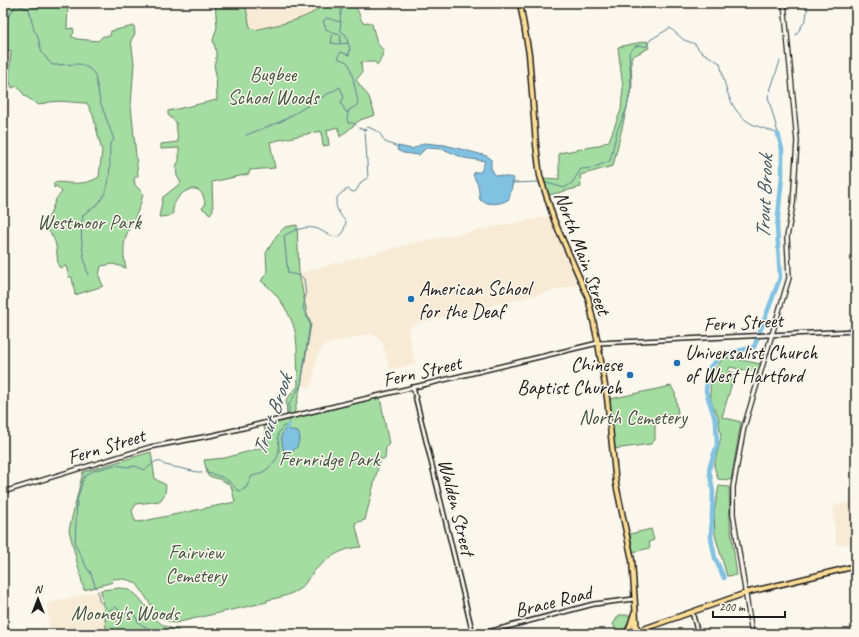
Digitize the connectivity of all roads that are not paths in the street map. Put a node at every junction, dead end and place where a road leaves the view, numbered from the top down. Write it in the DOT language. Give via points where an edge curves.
graph roads {
  1 [pos="520,3"];
  2 [pos="784,3"];
  3 [pos="856,331"];
  4 [pos="772,334"];
  5 [pos="598,343"];
  6 [pos="412,387"];
  7 [pos="3,492"];
  8 [pos="856,564"];
  9 [pos="745,594"];
  10 [pos="634,599"];
  11 [pos="635,608"];
  12 [pos="692,612"];
  13 [pos="637,632"];
  14 [pos="473,634"];
  15 [pos="480,634"];
  16 [pos="626,634"];
  17 [pos="629,634"];
  18 [pos="698,634"];
  19 [pos="752,634"];
  1 -- 5 [label="main road, North Main Street" via="530,62 536,145 542,185 554,220 588,297"];
  2 -- 4 [label="main road" via="797,130 797,154 793,204 787,237 789,278"];
  3 -- 4 [label="street, Fern Street"];
  4 -- 5 [label="street, Fern Street"];
  4 -- 9 [label="main road" via="744,427 733,487 732,514"];
  5 -- 6 [label="street, Fern Street"];
  5 -- 10 [label="main road, North Main Street" via="616,484 632,558"];
  6 -- 7 [label="street, Fern Street" via="203,438 150,447"];
  6 -- 14 [label="street, Walden Street"];
  8 -- 9 [label="main road"];
  9 -- 12 [label="main road"];
  9 -- 19 [label="main road"];
  10 -- 11 [label="main road, North Main Street"];
  10 -- 15 [label="street, Brace Road" via="594,604"];
  11 -- 13 [label="main road, North Main Street"];
  11 -- 16 [label="main road, North Main Street"];
  12 -- 13 [label="main road"];
  12 -- 18 [label="street"];
  13 -- 17 [label="main road"];
}
